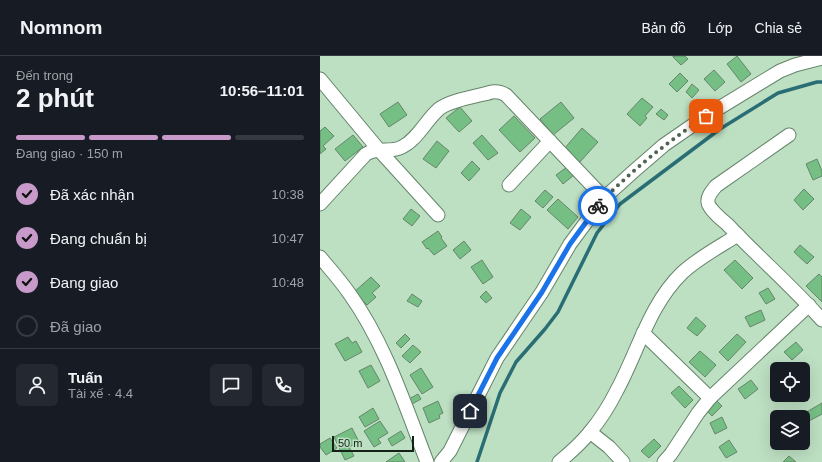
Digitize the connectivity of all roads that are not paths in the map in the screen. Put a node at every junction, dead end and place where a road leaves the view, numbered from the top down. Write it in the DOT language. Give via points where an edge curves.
graph roads {
  1 [pos="822,58"];
  2 [pos="320,79"];
  3 [pos="789,135"];
  4 [pos="550,141"];
  5 [pos="379,150"];
  6 [pos="509,185"];
  7 [pos="604,198"];
  8 [pos="320,204"];
  9 [pos="438,215"];
  10 [pos="738,235"];
  11 [pos="320,257"];
  12 [pos="809,305"];
  13 [pos="822,320"];
  14 [pos="643,333"];
  15 [pos="710,398"];
  16 [pos="590,432"];
  17 [pos="427,462"];
  18 [pos="441,462"];
  19 [pos="559,462"];
  20 [pos="623,462"];
  21 [pos="664,462"];
  1 -- 7 [label="street" via="780,71 706,116 634,170"];
  2 -- 5 [label="street"];
  3 -- 10 [label="street" via="716,186 710,193 708,203 711,208"];
  4 -- 5 [label="street" via="506,95 498,91 445,105 411,142 397,149"];
  4 -- 6 [label="street"];
  4 -- 7 [label="street"];
  5 -- 8 [label="street" via="366,154"];
  5 -- 9 [label="street"];
  7 -- 18 [label="street" via="570,244 542,292 497,358 450,451"];
  10 -- 12 [label="street"];
  10 -- 14 [label="street" via="682,273 659,304"];
  11 -- 17 [label="street" via="349,293 372,330 395,379"];
  12 -- 13 [label="street"];
  12 -- 15 [label="street"];
  14 -- 15 [label="street"];
  14 -- 16 [label="street" via="617,391"];
  15 -- 21 [label="street"];
  16 -- 19 [label="street"];
  16 -- 20 [label="street"];
}
